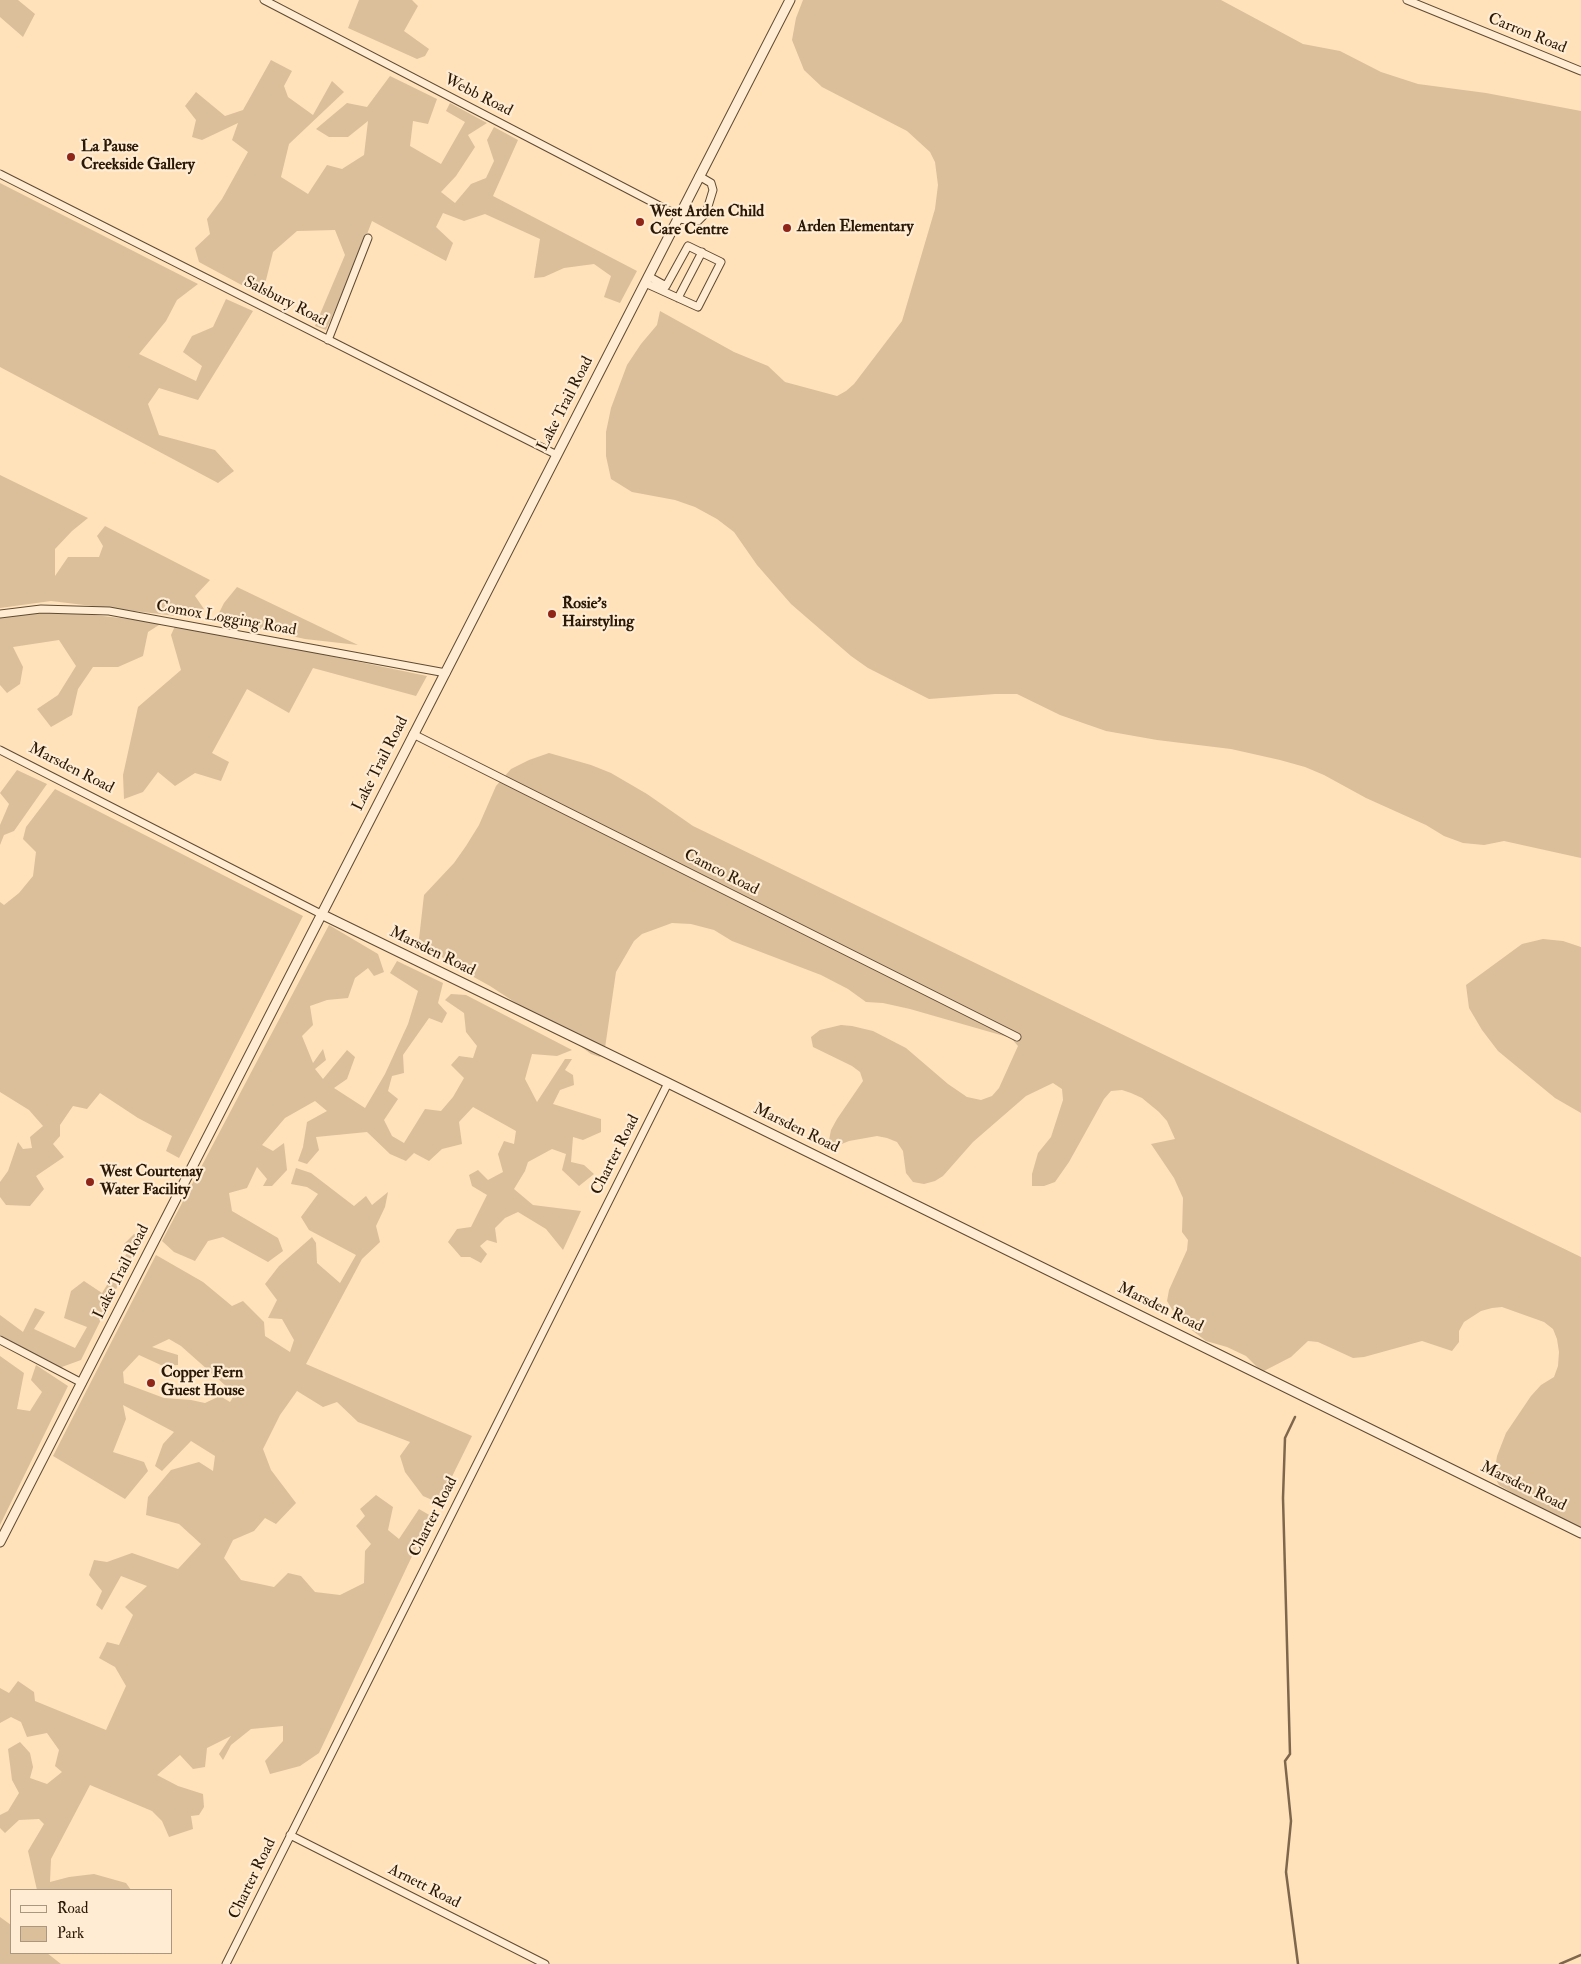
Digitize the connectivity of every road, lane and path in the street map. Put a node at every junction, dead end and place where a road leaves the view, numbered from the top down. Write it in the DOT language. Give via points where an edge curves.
graph roads {
  1 [pos="264,0"];
  2 [pos="790,0"];
  3 [pos="1407,0"];
  4 [pos="1581,71"];
  5 [pos="0,174"];
  6 [pos="700,176"];
  7 [pos="679,217"];
  8 [pos="368,238"];
  9 [pos="702,252"];
  10 [pos="647,279"];
  11 [pos="678,298"];
  12 [pos="328,340"];
  13 [pos="557,455"];
  14 [pos="0,614"];
  15 [pos="446,673"];
  16 [pos="413,734"];
  17 [pos="0,750"];
  18 [pos="321,914"];
  19 [pos="1017,1037"];
  20 [pos="668,1083"];
  21 [pos="0,1340"];
  22 [pos="82,1383"];
  23 [pos="1581,1533"];
  24 [pos="0,1542"];
  25 [pos="290,1835"];
  26 [pos="226,1964"];
  27 [pos="545,1964"];
  1 -- 7 [label="street, Webb Road"];
  2 -- 6 [label="street, Lake Trail Road"];
  3 -- 4 [label="street, Carron Road"];
  5 -- 12 [label="street, Salsbury Road"];
  6 -- 7 [label="street, Lake Trail Road"];
  6 -- 7 [label="street" via="711,183 706,213 698,221"];
  7 -- 10 [label="street, Lake Trail Road"];
  8 -- 12 [label="street"];
  9 -- 10 [label="street" via="688,246 666,286"];
  9 -- 11 [label="street"];
  9 -- 11 [label="street" via="721,262 698,307"];
  10 -- 11 [label="street"];
  10 -- 13 [label="street, Lake Trail Road"];
  12 -- 13 [label="street, Salsbury Road"];
  13 -- 15 [label="street, Lake Trail Road"];
  14 -- 15 [label="street, Comox Logging Road" via="41,609 110,611"];
  15 -- 16 [label="street, Lake Trail Road"];
  16 -- 18 [label="street, Lake Trail Road"];
  16 -- 19 [label="street, Camco Road"];
  17 -- 18 [label="street, Marsden Road"];
  18 -- 20 [label="street, Marsden Road"];
  18 -- 22 [label="street, Lake Trail Road"];
  20 -- 23 [label="street, Marsden Road"];
  20 -- 25 [label="street, Charter Road"];
  21 -- 22 [label="street"];
  22 -- 24 [label="street, Lake Trail Road"];
  25 -- 26 [label="street, Charter Road"];
  25 -- 27 [label="street, Arnett Road"];
}
